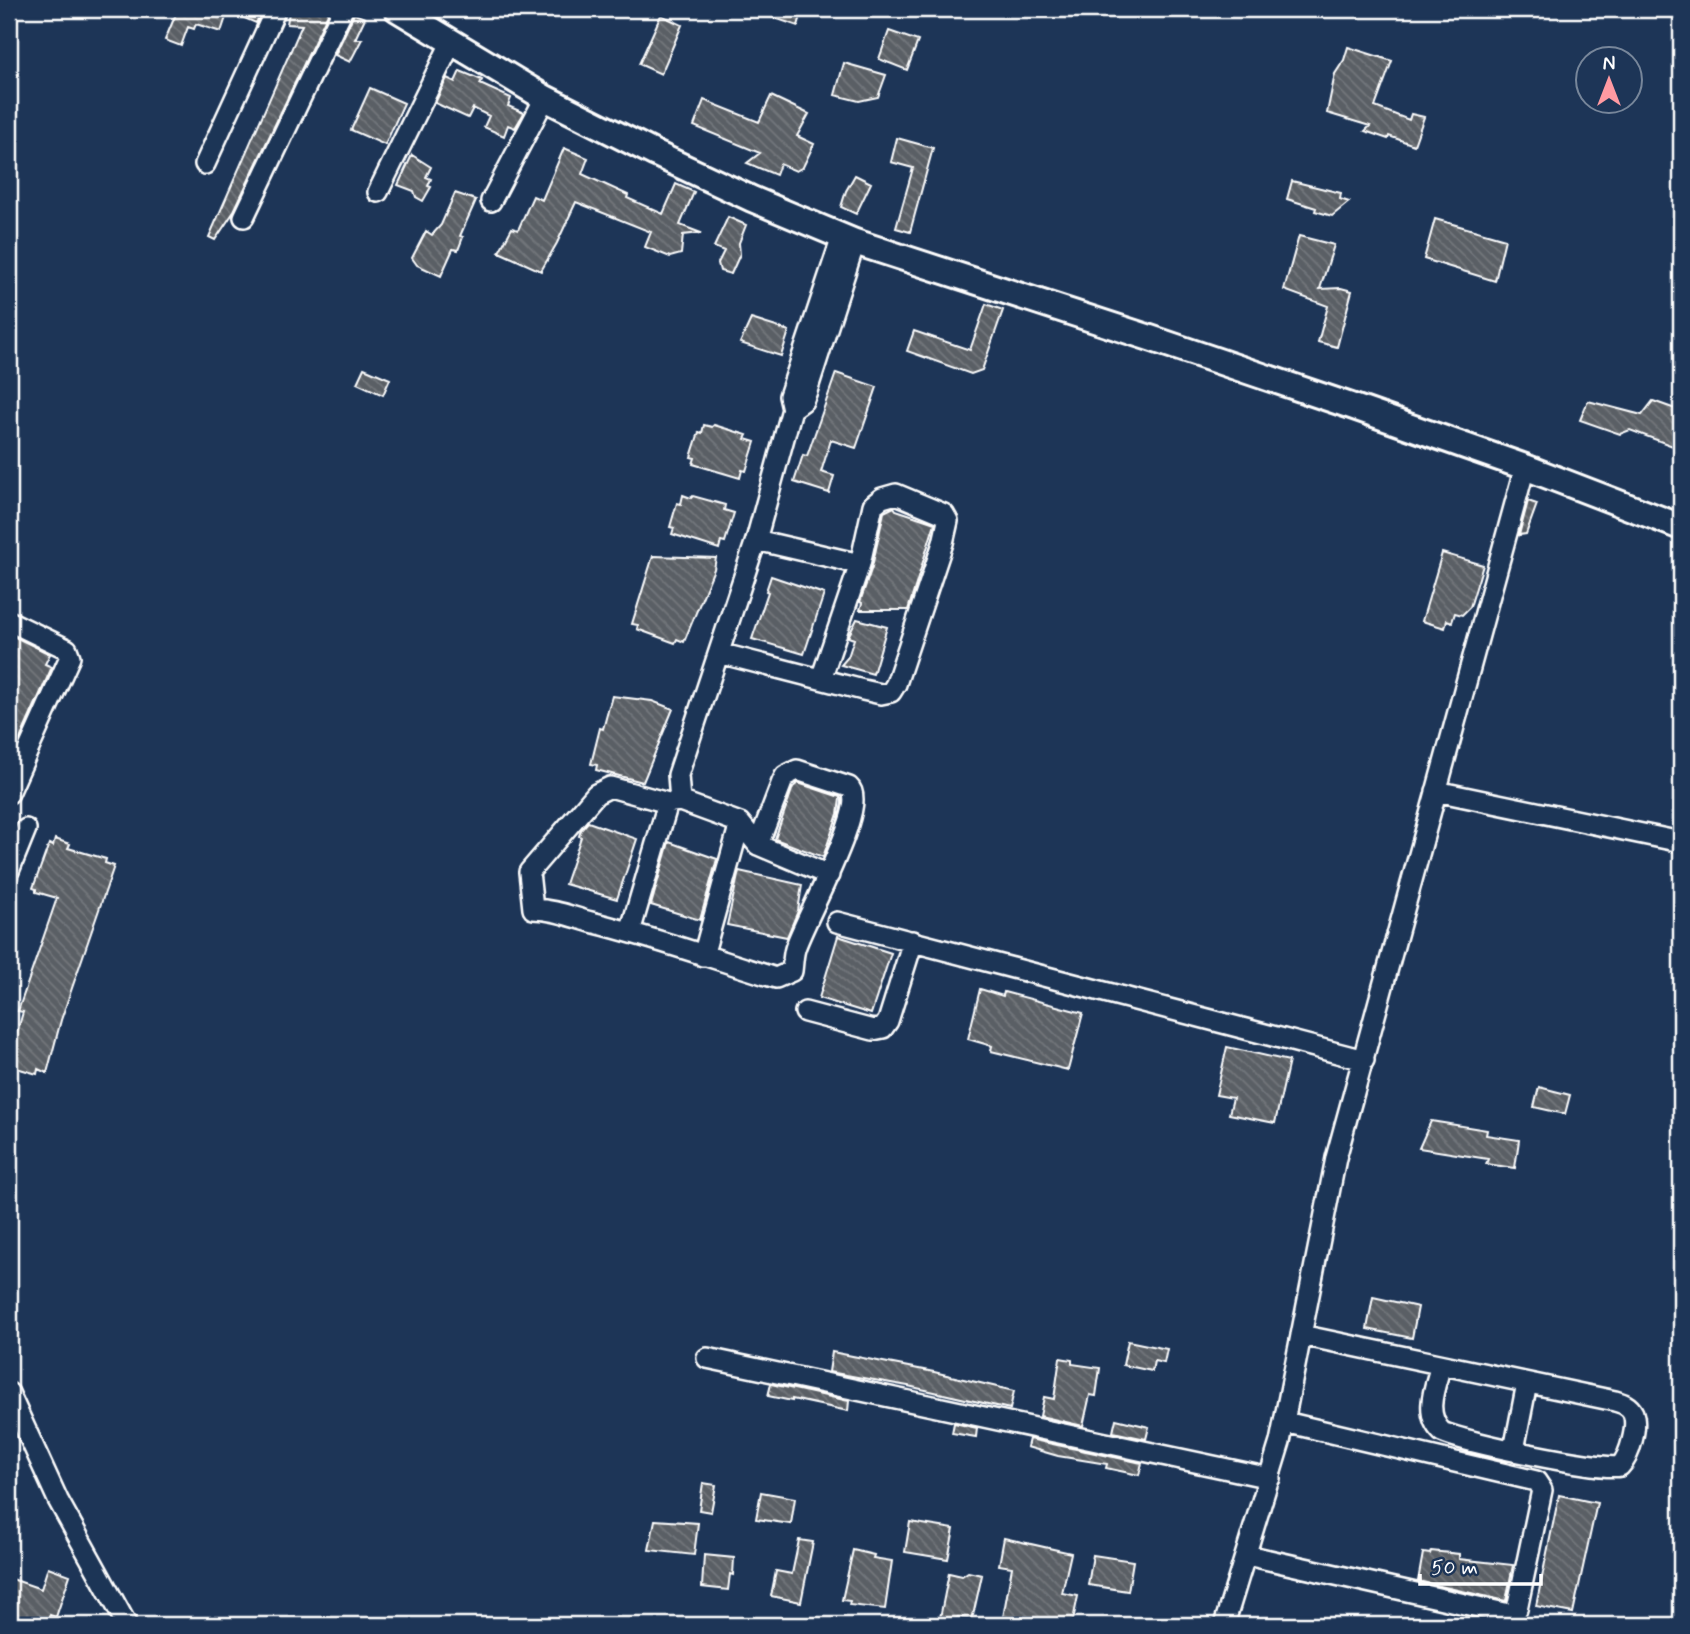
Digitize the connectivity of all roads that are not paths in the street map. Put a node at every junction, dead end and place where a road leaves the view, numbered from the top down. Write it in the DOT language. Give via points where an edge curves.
graph roads {
  1 [pos="276,9"];
  2 [pos="343,9"];
  3 [pos="397,9"];
  4 [pos="451,43"];
  5 [pos="545,98"];
  6 [pos="205,164"];
  7 [pos="377,192"];
  8 [pos="491,201"];
  9 [pos="244,217"];
  10 [pos="848,239"];
  11 [pos="1525,467"];
  12 [pos="1681,527"];
  13 [pos="756,540"];
  14 [pos="860,564"];
  15 [pos="9,621"];
  16 [pos="719,653"];
  17 [pos="821,679"];
  18 [pos="1436,792"];
  19 [pos="9,793"];
  20 [pos="674,802"];
  21 [pos="740,823"];
  22 [pos="26,829"];
  23 [pos="1681,842"];
  24 [pos="758,845"];
  25 [pos="9,872"];
  26 [pos="829,875"];
  27 [pos="837,922"];
  28 [pos="630,932"];
  29 [pos="913,941"];
  30 [pos="704,956"];
  31 [pos="805,1012"];
  32 [pos="1364,1060"];
  33 [pos="1301,1335"];
  34 [pos="707,1358"];
  35 [pos="1441,1365"];
  36 [pos="1527,1383"];
  37 [pos="12,1404"];
  38 [pos="1285,1422"];
  39 [pos="1514,1450"];
  40 [pos="1270,1478"];
  41 [pos="1247,1555"];
  42 [pos="122,1621"];
  43 [pos="1224,1625"];
  1 -- 6 [label="street"];
  2 -- 9 [label="street"];
  3 -- 4 [label="main road"];
  4 -- 5 [label="main road"];
  4 -- 7 [label="street"];
  5 -- 8 [label="street"];
  5 -- 10 [label="main road" via="656,154"];
  10 -- 11 [label="main road"];
  10 -- 13 [label="street" via="789,396 792,409"];
  11 -- 12 [label="main road"];
  11 -- 18 [label="street"];
  13 -- 14 [label="street"];
  13 -- 16 [label="street"];
  14 -- 17 [label="street"];
  14 -- 17 [label="street" via="873,505 882,498 896,494 944,514 948,521 891,692 881,694"];
  15 -- 19 [label="street" via="67,649 70,657"];
  16 -- 17 [label="street"];
  16 -- 20 [label="street" via="678,775"];
  18 -- 23 [label="street"];
  18 -- 32 [label="street"];
  20 -- 21 [label="street"];
  20 -- 28 [label="street"];
  20 -- 28 [label="street" via="610,787 601,790 529,872 533,909 556,910"];
  21 -- 24 [label="street"];
  21 -- 30 [label="street"];
  22 -- 25 [label="street"];
  24 -- 26 [label="street"];
  24 -- 26 [label="street" via="790,772 849,787 855,798"];
  26 -- 30 [label="street" via="796,947 792,971 776,978"];
  27 -- 29 [label="street"];
  28 -- 30 [label="street"];
  29 -- 31 [label="street" via="883,1028 873,1030"];
  29 -- 32 [label="street"];
  32 -- 33 [label="street" via="1336,1158"];
  33 -- 35 [label="street"];
  33 -- 38 [label="street"];
  34 -- 40 [label="street"];
  35 -- 36 [label="street"];
  35 -- 39 [label="street" via="1431,1412 1435,1426 1450,1436"];
  36 -- 39 [label="street"];
  36 -- 39 [label="street" via="1625,1404 1632,1410 1632,1435 1626,1460 1612,1468"];
  37 -- 42 [label="street"];
  38 -- 40 [label="street"];
  38 -- 41 [label="street" via="1536,1481 1542,1490 1517,1609 1509,1614"];
  40 -- 41 [label="street"];
  41 -- 43 [label="street"];
}
